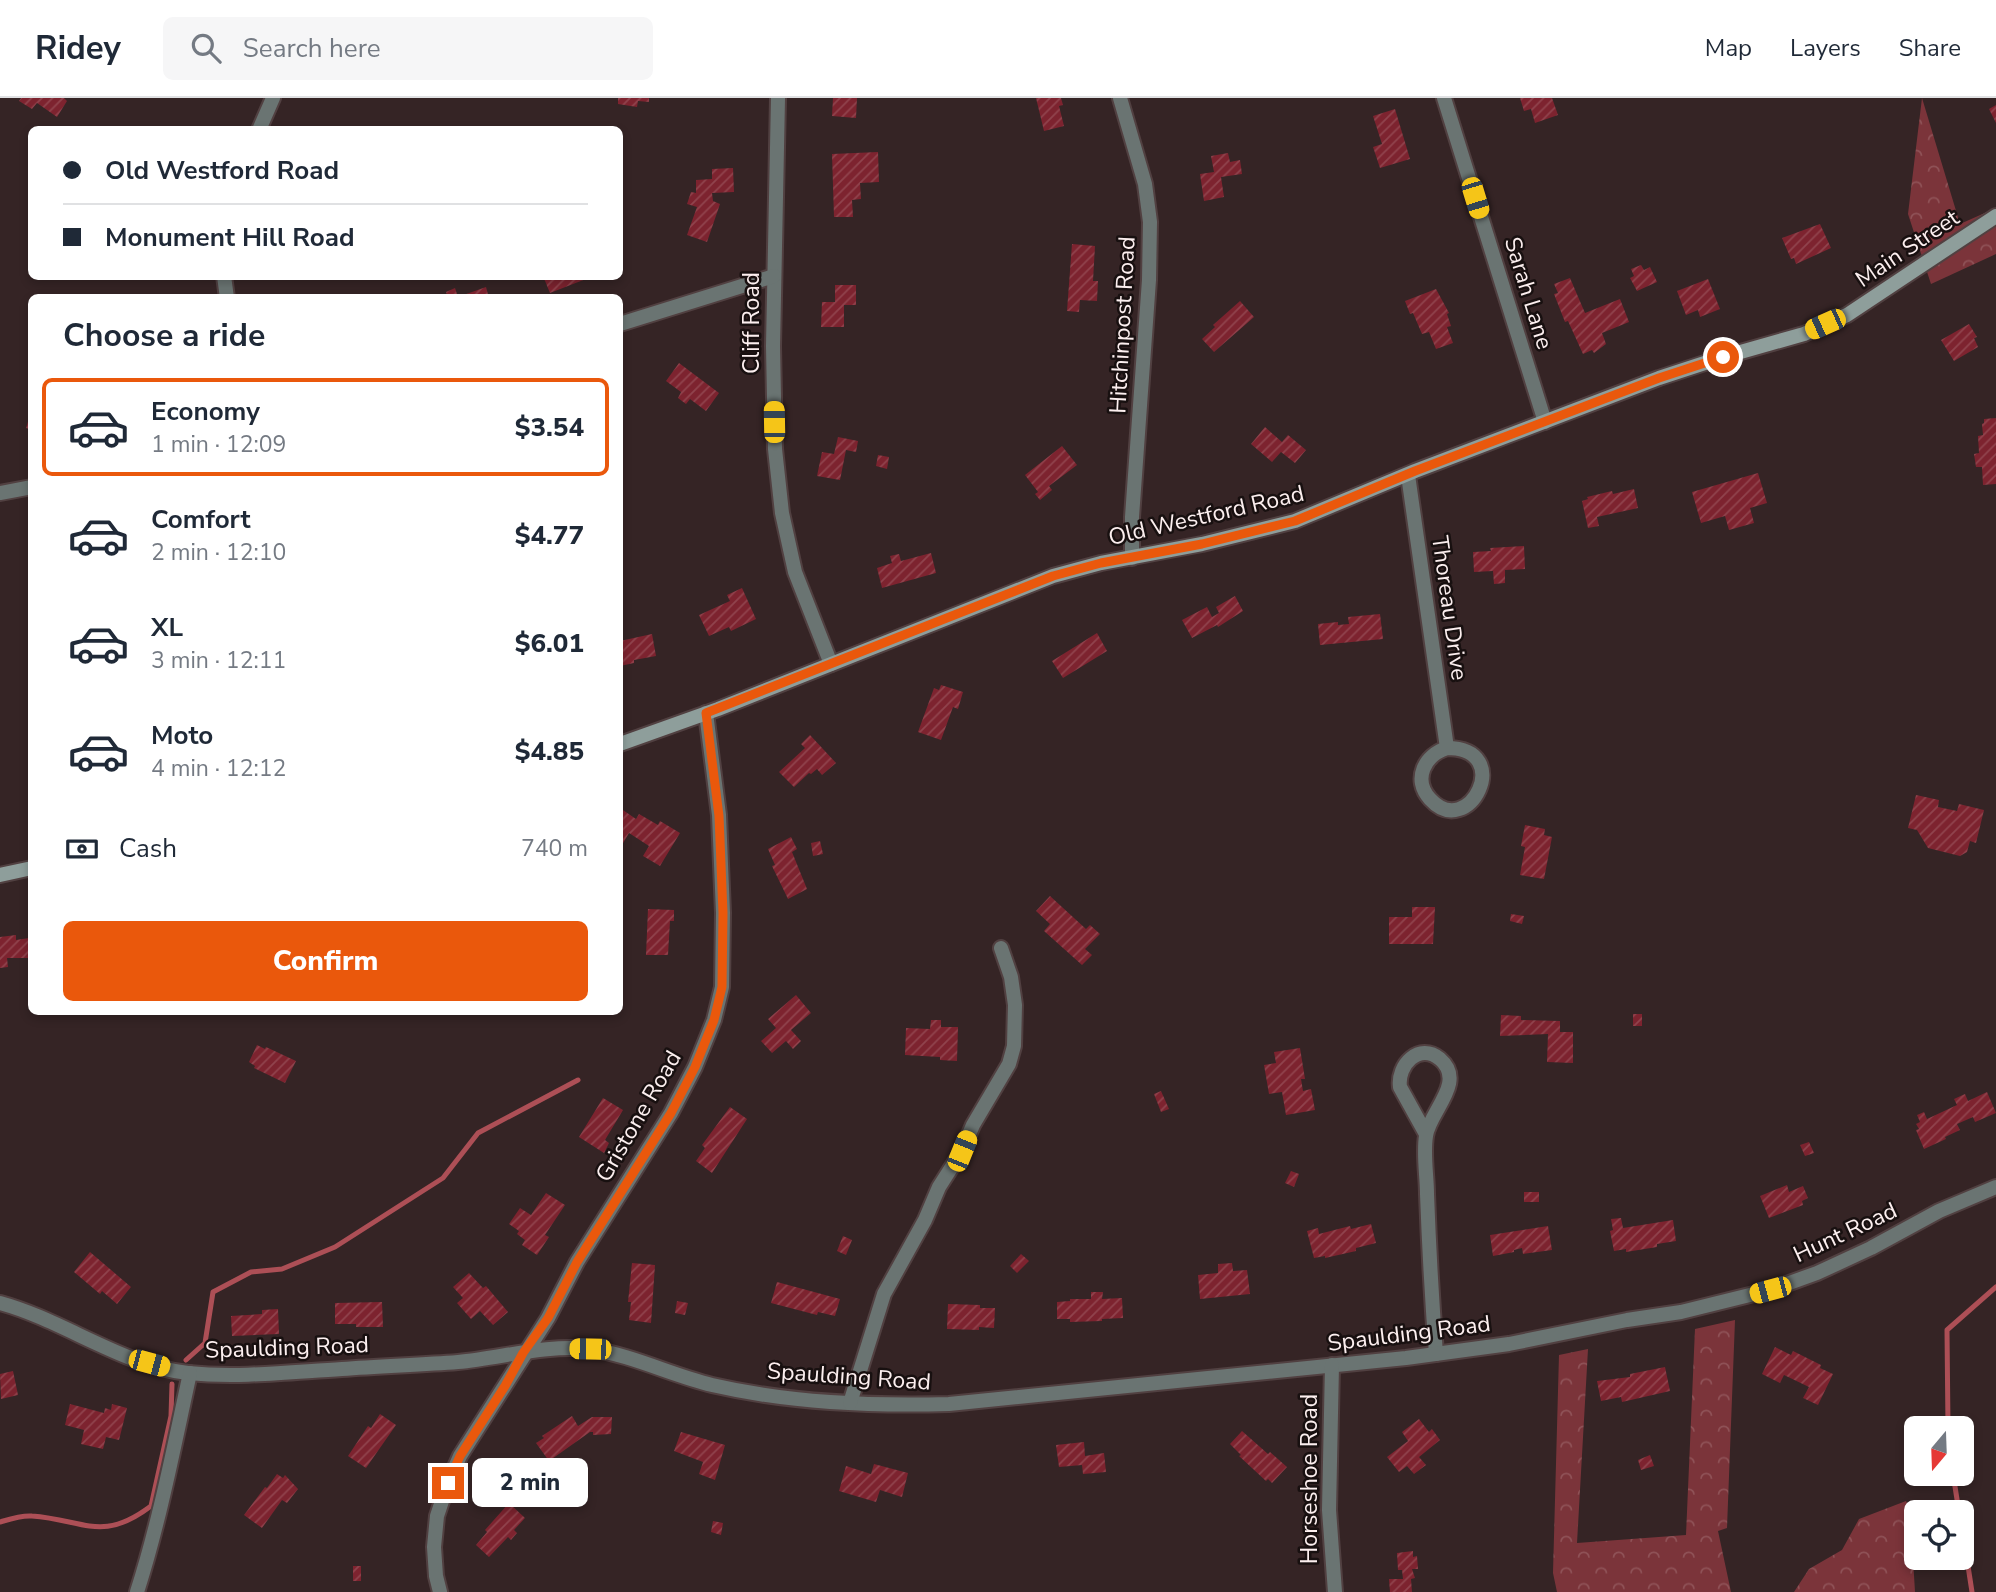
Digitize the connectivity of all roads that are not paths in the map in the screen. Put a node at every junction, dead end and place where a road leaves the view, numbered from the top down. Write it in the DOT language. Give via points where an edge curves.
graph roads {
  1 [pos="274,98"];
  2 [pos="778,98"];
  3 [pos="1120,98"];
  4 [pos="1444,98"];
  5 [pos="261,126"];
  6 [pos="1996,216"];
  7 [pos="774,276"];
  8 [pos="623,323"];
  9 [pos="1804,334"];
  10 [pos="1545,422"];
  11 [pos="1408,475"];
  12 [pos="28,488"];
  13 [pos="0,493"];
  14 [pos="1132,558"];
  15 [pos="831,664"];
  16 [pos="706,713"];
  17 [pos="623,743"];
  18 [pos="1447,748"];
  19 [pos="28,868"];
  20 [pos="0,875"];
  21 [pos="1001,948"];
  22 [pos="1426,1134"];
  23 [pos="1996,1187"];
  24 [pos="0,1303"];
  25 [pos="1709,1306"];
  26 [pos="523,1353"];
  27 [pos="1436,1354"];
  28 [pos="1332,1365"];
  29 [pos="190,1373"];
  30 [pos="850,1403"];
  31 [pos="137,1592"];
  32 [pos="440,1592"];
  33 [pos="1335,1592"];
  1 -- 5 [label="street"];
  2 -- 7 [label="street, Cliff Road"];
  3 -- 14 [label="street, Hitchinpost Road" via="1150,222"];
  4 -- 10 [label="street, Sarah Lane"];
  6 -- 9 [label="main road, Main Street" via="1847,315"];
  7 -- 8 [label="street"];
  7 -- 15 [label="street, Cliff Road" via="775,449 782,513 795,572"];
  9 -- 10 [label="main road, Old Westford Road" via="1659,378"];
  10 -- 11 [label="main road, Old Westford Road"];
  11 -- 14 [label="main road, Old Westford Road" via="1295,521"];
  11 -- 18 [label="street, Thoreau Drive"];
  12 -- 13 [label="street"];
  14 -- 15 [label="main road, Old Westford Road" via="1053,576"];
  15 -- 16 [label="main road, Old Westford Road"];
  16 -- 17 [label="main road, Old Westford Road"];
  16 -- 26 [label="street, Gristone Road" via="719,816 723,913 722,987 714,1020 671,1113"];
  18 -- 18 [label="street" via="1437,751 1423,766 1423,787 1434,803 1454,809 1479,793 1483,774 1466,751"];
  19 -- 20 [label="main road"];
  21 -- 30 [label="street" via="1015,1005 1009,1064 884,1294"];
  22 -- 22 [label="street" via="1450,1076 1436,1056 1419,1054 1405,1063 1399,1078"];
  22 -- 27 [label="street"];
  23 -- 25 [label="street, Hunt Road" via="1817,1273"];
  24 -- 29 [label="street, Spaulding Road" via="68,1328 114,1352"];
  25 -- 27 [label="street, Spaulding Road"];
  26 -- 29 [label="street, Spaulding Road" via="460,1362 272,1374"];
  26 -- 30 [label="street, Spaulding Road" via="590,1349 711,1385"];
  26 -- 32 [label="street, Gristone Road" via="448,1483 434,1547"];
  27 -- 28 [label="street, Spaulding Road"];
  28 -- 30 [label="street, Spaulding Road" via="949,1404"];
  28 -- 33 [label="street, Horseshoe Road" via="1329,1510"];
  29 -- 31 [label="street" via="173,1460"];
}
